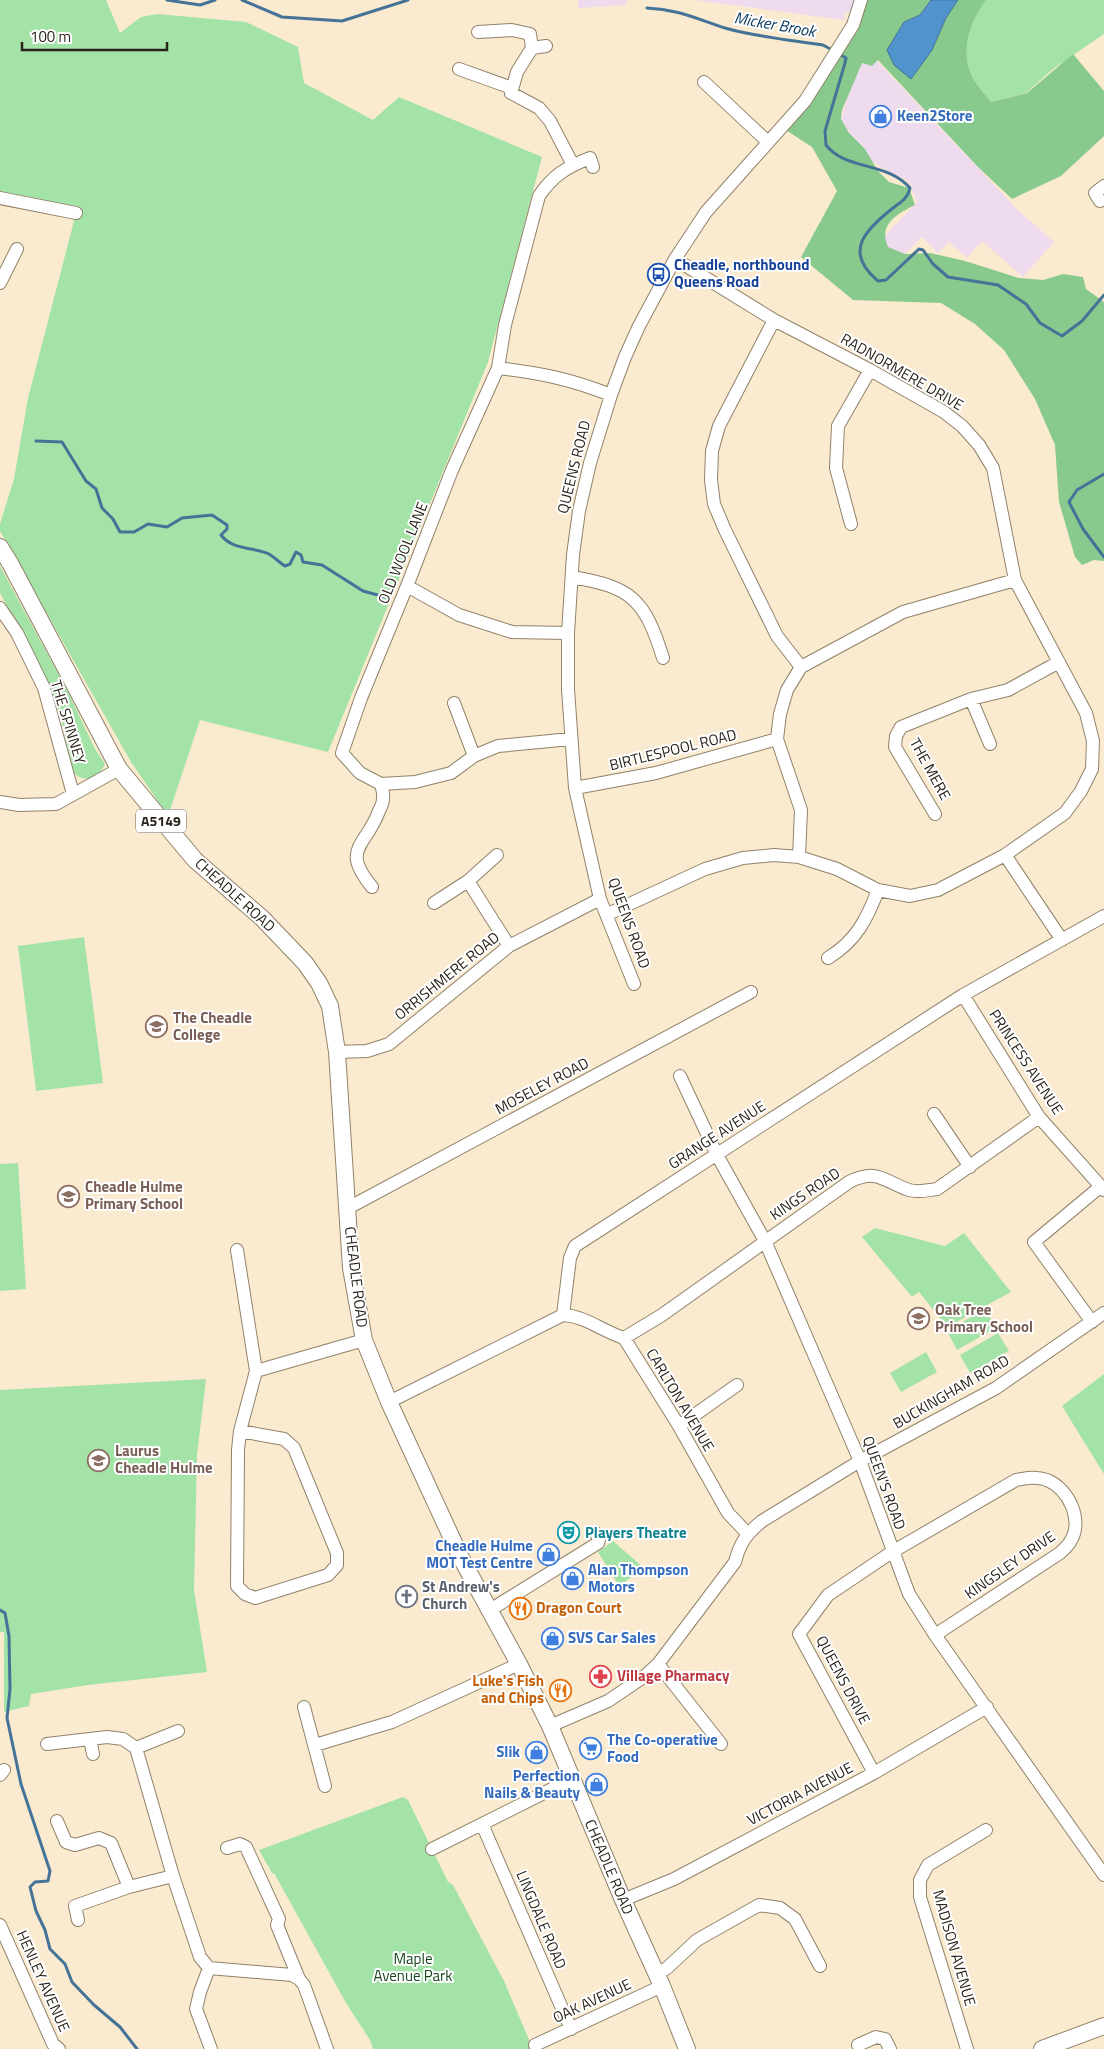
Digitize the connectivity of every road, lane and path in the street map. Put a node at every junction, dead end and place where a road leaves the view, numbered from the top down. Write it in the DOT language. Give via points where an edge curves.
graph roads {
  1 [pos="861,0"];
  2 [pos="478,32"];
  3 [pos="546,46"];
  4 [pos="532,48"];
  5 [pos="459,69"];
  6 [pos="704,82"];
  7 [pos="512,88"];
  8 [pos="768,142"];
  9 [pos="574,165"];
  10 [pos="593,167"];
  11 [pos="1104,186"];
  12 [pos="0,198"];
  13 [pos="1100,201"];
  14 [pos="76,213"];
  15 [pos="17,249"];
  16 [pos="674,260"];
  17 [pos="0,283"];
  18 [pos="774,320"];
  19 [pos="498,368"];
  20 [pos="870,370"];
  21 [pos="610,394"];
  22 [pos="851,524"];
  23 [pos="0,548"];
  24 [pos="572,576"];
  25 [pos="1015,580"];
  26 [pos="407,586"];
  27 [pos="0,608"];
  28 [pos="568,634"];
  29 [pos="663,658"];
  30 [pos="1059,662"];
  31 [pos="801,667"];
  32 [pos="971,699"];
  33 [pos="454,703"];
  34 [pos="571,739"];
  35 [pos="777,739"];
  36 [pos="990,744"];
  37 [pos="474,756"];
  38 [pos="1098,768"];
  39 [pos="119,769"];
  40 [pos="381,784"];
  41 [pos="575,788"];
  42 [pos="72,794"];
  43 [pos="0,802"];
  44 [pos="935,814"];
  45 [pos="497,855"];
  46 [pos="1005,855"];
  47 [pos="799,857"];
  48 [pos="468,881"];
  49 [pos="372,887"];
  50 [pos="878,890"];
  51 [pos="600,899"];
  52 [pos="434,903"];
  53 [pos="608,914"];
  54 [pos="1104,916"];
  55 [pos="1062,940"];
  56 [pos="509,946"];
  57 [pos="828,958"];
  58 [pos="634,984"];
  59 [pos="751,992"];
  60 [pos="963,995"];
  61 [pos="337,1052"];
  62 [pos="680,1076"];
  63 [pos="934,1114"];
  64 [pos="1039,1117"];
  65 [pos="717,1155"];
  66 [pos="970,1167"];
  67 [pos="1102,1189"];
  68 [pos="348,1208"];
  69 [pos="765,1241"];
  70 [pos="237,1250"];
  71 [pos="562,1314"];
  72 [pos="1104,1314"];
  73 [pos="1092,1322"];
  74 [pos="624,1338"];
  75 [pos="364,1340"];
  76 [pos="256,1371"];
  77 [pos="737,1385"];
  78 [pos="389,1402"];
  79 [pos="679,1426"];
  80 [pos="240,1432"];
  81 [pos="860,1461"];
  82 [pos="596,1533"];
  83 [pos="747,1533"];
  84 [pos="892,1552"];
  85 [pos="490,1610"];
  86 [pos="935,1635"];
  87 [pos="519,1664"];
  88 [pos="658,1664"];
  89 [pos="987,1706"];
  90 [pos="304,1707"];
  91 [pos="550,1726"];
  92 [pos="178,1731"];
  93 [pos="90,1739"];
  94 [pos="47,1744"];
  95 [pos="721,1744"];
  96 [pos="315,1745"];
  97 [pos="136,1748"];
  98 [pos="93,1754"];
  99 [pos="874,1773"];
  100 [pos="572,1779"];
  101 [pos="325,1786"];
  102 [pos="57,1821"];
  103 [pos="482,1824"];
  104 [pos="986,1830"];
  105 [pos="227,1848"];
  106 [pos="432,1849"];
  107 [pos="1104,1875"];
  108 [pos="173,1876"];
  109 [pos="129,1887"];
  110 [pos="623,1900"];
  111 [pos="78,1920"];
  112 [pos="0,1925"];
  113 [pos="820,1966"];
  114 [pos="209,1968"];
  115 [pos="299,1979"];
  116 [pos="660,1980"];
  117 [pos="1104,2026"];
  118 [pos="571,2029"];
  119 [pos="535,2045"];
  120 [pos="858,2045"];
  121 [pos="59,2049"];
  122 [pos="211,2049"];
  123 [pos="327,2049"];
  124 [pos="687,2049"];
  125 [pos="890,2049"];
  126 [pos="967,2049"];
  127 [pos="1042,2049"];
  1 -- 8 [label="street, QUEENS ROAD" via="853,25 840,48 797,110"];
  2 -- 4 [label="street" via="512,30 530,34"];
  3 -- 4 [label="street"];
  4 -- 7 [label="street"];
  5 -- 7 [label="street"];
  6 -- 8 [label="street"];
  7 -- 9 [label="street" via="511,93 539,108 550,121"];
  8 -- 16 [label="street, QUEENS ROAD" via="706,212"];
  9 -- 10 [label="street" via="590,158"];
  9 -- 19 [label="street, OLD WOOL LANE" via="549,182 539,196 505,325"];
  11 -- 13 [label="street" via="1095,194"];
  12 -- 14 [label="street"];
  15 -- 17 [label="street"];
  16 -- 18 [label="street, RADNORMERE DRIVE"];
  16 -- 21 [label="street, QUEENS ROAD" via="638,326"];
  18 -- 20 [label="street, RADNORMERE DRIVE"];
  18 -- 31 [label="street" via="719,426 712,451 711,480 714,504 776,636"];
  19 -- 21 [label="street" via="541,373"];
  19 -- 26 [label="street, OLD WOOL LANE" via="452,470"];
  20 -- 22 [label="street" via="838,426 836,468"];
  20 -- 25 [label="street, RADNORMERE DRIVE" via="944,412 979,445 993,468"];
  21 -- 24 [label="street, QUEENS ROAD" via="579,511"];
  23 -- 39 [label="main road, CHEADLE ROAD / A5149"];
  24 -- 28 [label="street, QUEENS ROAD"];
  24 -- 29 [label="street" via="601,582 628,595 644,609"];
  25 -- 30 [label="street, RADNORMERE DRIVE"];
  25 -- 31 [label="street" via="903,612"];
  26 -- 28 [label="street" via="460,615 512,632"];
  26 -- 40 [label="street, OLD WOOL LANE" via="342,753 360,773"];
  27 -- 42 [label="street, THE SPINNEY" via="17,633 44,688"];
  28 -- 34 [label="street, QUEENS ROAD"];
  30 -- 32 [label="street, THE MERE" via="1008,690"];
  30 -- 38 [label="street, RADNORMERE DRIVE" via="1086,713"];
  31 -- 35 [label="street" via="787,690"];
  32 -- 36 [label="street"];
  32 -- 44 [label="street, THE MERE" via="901,727 896,736 895,747"];
  33 -- 37 [label="street"];
  34 -- 37 [label="street" via="498,746"];
  34 -- 41 [label="street, QUEENS ROAD"];
  35 -- 41 [label="street, BIRTLESPOOL ROAD" via="656,774"];
  35 -- 47 [label="street" via="801,810"];
  37 -- 40 [label="street" via="451,772 415,782"];
  38 -- 46 [label="street, RADNORMERE DRIVE" via="1065,813"];
  39 -- 42 [label="street, THE SPINNEY"];
  39 -- 61 [label="main road, CHEADLE ROAD / A5149" via="195,860 262,918 305,964 330,1006"];
  40 -- 49 [label="street" via="384,799 358,847 356,859 360,872"];
  41 -- 51 [label="street, QUEENS ROAD"];
  42 -- 43 [label="street, THE SPINNEY" via="56,804"];
  45 -- 48 [label="street"];
  46 -- 50 [label="street, RADNORMERE DRIVE" via="938,890 910,896"];
  46 -- 55 [label="street"];
  47 -- 50 [label="street, RADNORMERE DRIVE" via="837,869"];
  47 -- 53 [label="street, RADNORMERE DRIVE" via="743,858 704,869"];
  48 -- 52 [label="street"];
  48 -- 56 [label="street"];
  50 -- 57 [label="street" via="859,930 844,948"];
  51 -- 53 [label="street, QUEENS ROAD"];
  51 -- 56 [label="street, ORRISHMERE ROAD"];
  53 -- 58 [label="street, QUEENS ROAD"];
  54 -- 55 [label="street, GRANGE AVENUE"];
  55 -- 60 [label="street, GRANGE AVENUE"];
  56 -- 61 [label="street, ORRISHMERE ROAD" via="389,1044 367,1051"];
  59 -- 68 [label="street, MOSELEY ROAD"];
  60 -- 64 [label="street, PRINCESS AVENUE"];
  60 -- 65 [label="street, GRANGE AVENUE"];
  61 -- 68 [label="main road, CHEADLE ROAD / A5149"];
  62 -- 65 [label="street, QUEEN'S ROAD"];
  63 -- 66 [label="street"];
  64 -- 66 [label="street, KINGS ROAD"];
  64 -- 67 [label="street, PRINCESS AVENUE"];
  65 -- 69 [label="street, QUEEN'S ROAD"];
  65 -- 71 [label="street, GRANGE AVENUE" via="574,1246"];
  66 -- 69 [label="street, KINGS ROAD" via="937,1188 922,1191 910,1190 874,1174 862,1176"];
  67 -- 73 [label="street" via="1034,1242"];
  68 -- 75 [label="main road, CHEADLE ROAD / A5149" via="352,1268"];
  69 -- 74 [label="street, KINGS ROAD" via="662,1315"];
  69 -- 81 [label="street, QUEEN'S ROAD"];
  70 -- 76 [label="street"];
  71 -- 74 [label="street" via="577,1315"];
  71 -- 78 [label="street"];
  72 -- 73 [label="street, BUCKINGHAM ROAD"];
  73 -- 81 [label="street, BUCKINGHAM ROAD" via="996,1388"];
  74 -- 79 [label="street, CARLTON AVENUE"];
  75 -- 76 [label="street"];
  75 -- 78 [label="main road, CHEADLE ROAD / A5149"];
  76 -- 80 [label="street"];
  77 -- 79 [label="street"];
  78 -- 85 [label="main road, CHEADLE ROAD / A5149" via="461,1558"];
  79 -- 83 [label="street, CARLTON AVENUE" via="728,1513"];
  80 -- 80 [label="street" via="237,1586 255,1598 328,1575 337,1565 337,1553 294,1448 284,1439"];
  81 -- 83 [label="street, BUCKINGHAM ROAD"];
  81 -- 84 [label="street, QUEEN'S ROAD"];
  82 -- 85 [label="street" via="598,1543"];
  83 -- 88 [label="street, BUCKINGHAM ROAD" via="735,1562"];
  84 -- 86 [label="street, QUEEN'S ROAD" via="909,1594"];
  84 -- 86 [label="street, KINGSLEY DRIVE" via="1016,1480 1032,1477 1047,1480 1070,1501 1075,1528 1070,1542 1060,1553"];
  84 -- 99 [label="street, QUEENS DRIVE" via="828,1596 799,1634"];
  85 -- 87 [label="main road, CHEADLE ROAD / A5149"];
  86 -- 89 [label="street, QUEEN'S ROAD"];
  87 -- 91 [label="main road, CHEADLE ROAD / A5149"];
  87 -- 96 [label="street" via="392,1722"];
  88 -- 91 [label="street, BUCKINGHAM ROAD" via="608,1701"];
  88 -- 95 [label="street"];
  89 -- 99 [label="street, VICTORIA AVENUE"];
  89 -- 107 [label="street, QUEEN'S ROAD"];
  90 -- 96 [label="street"];
  91 -- 100 [label="main road, CHEADLE ROAD / A5149"];
  92 -- 97 [label="street"];
  93 -- 94 [label="street"];
  93 -- 97 [label="street" via="123,1739"];
  93 -- 98 [label="street"];
  96 -- 101 [label="street"];
  97 -- 108 [label="street"];
  99 -- 110 [label="street, VICTORIA AVENUE" via="674,1879"];
  100 -- 103 [label="street"];
  100 -- 110 [label="main road, CHEADLE ROAD / A5149"];
  102 -- 109 [label="street" via="66,1842 75,1845 98,1838 111,1842"];
  103 -- 106 [label="street"];
  103 -- 118 [label="street, LINGDALE ROAD"];
  104 -- 126 [label="street, MADISON AVENUE" via="928,1865 920,1880 920,1897"];
  105 -- 115 [label="street" via="240,1844 246,1847 280,1919 277,1925"];
  108 -- 109 [label="street"];
  108 -- 114 [label="street" via="200,1957"];
  109 -- 111 [label="street" via="74,1906"];
  110 -- 116 [label="main road, CHEADLE ROAD / A5149"];
  112 -- 121 [label="street, HENLEY AVENUE" via="53,2044"];
  113 -- 116 [label="street, OAK AVENUE" via="795,1919 780,1908 759,1905 697,1940 667,1968"];
  114 -- 115 [label="street" via="292,1975"];
  114 -- 122 [label="street" via="196,2010"];
  115 -- 123 [label="street"];
  116 -- 118 [label="street, OAK AVENUE"];
  116 -- 124 [label="main road, CHEADLE ROAD / A5149"];
  117 -- 127 [label="main road"];
  118 -- 119 [label="street, OAK AVENUE"];
  120 -- 125 [label="street" via="876,2037 884,2039"];
}
